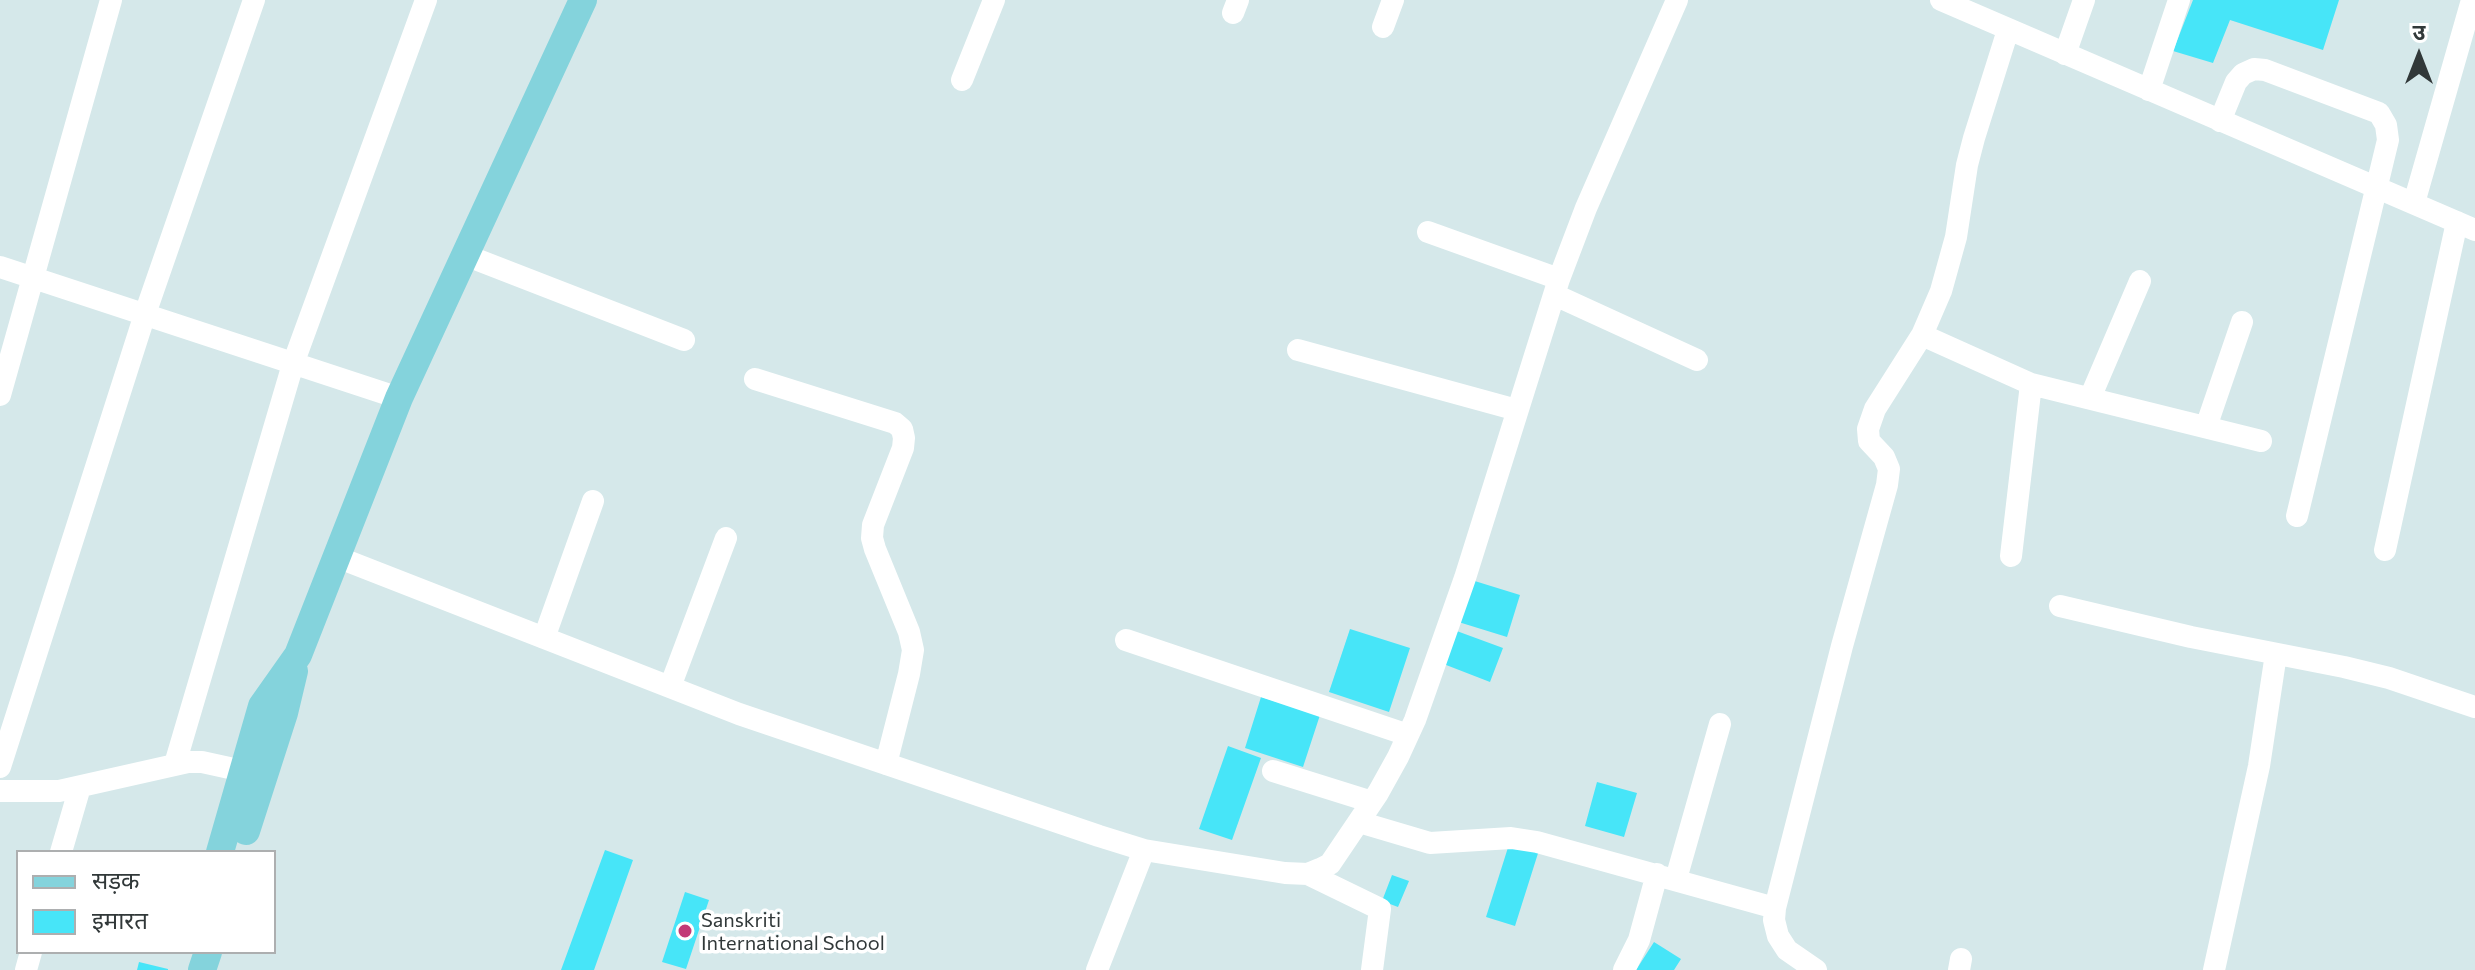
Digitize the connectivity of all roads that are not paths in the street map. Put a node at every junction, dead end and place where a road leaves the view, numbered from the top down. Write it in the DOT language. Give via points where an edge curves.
graph roads {
  1 [pos="111,0"];
  2 [pos="254,0"];
  3 [pos="426,0"];
  4 [pos="583,0"];
  5 [pos="994,0"];
  6 [pos="1393,0"];
  7 [pos="1677,0"];
  8 [pos="1941,0"];
  9 [pos="2084,0"];
  10 [pos="2179,0"];
  11 [pos="2472,0"];
  12 [pos="1383,27"];
  13 [pos="2008,30"];
  14 [pos="2065,54"];
  15 [pos="962,80"];
  16 [pos="2149,90"];
  17 [pos="2220,121"];
  18 [pos="2375,187"];
  19 [pos="2414,203"];
  20 [pos="2466,226"];
  21 [pos="1428,232"];
  22 [pos="465,255"];
  23 [pos="0,267"];
  24 [pos="33,278"];
  25 [pos="2140,281"];
  26 [pos="1557,287"];
  27 [pos="145,314"];
  28 [pos="2242,322"];
  29 [pos="1922,335"];
  30 [pos="684,340"];
  31 [pos="1298,350"];
  32 [pos="1697,360"];
  33 [pos="293,364"];
  34 [pos="755,379"];
  35 [pos="2031,384"];
  36 [pos="0,395"];
  37 [pos="399,398"];
  38 [pos="2090,398"];
  39 [pos="1517,410"];
  40 [pos="2206,427"];
  41 [pos="2261,441"];
  42 [pos="593,501"];
  43 [pos="2297,516"];
  44 [pos="726,538"];
  45 [pos="2385,550"];
  46 [pos="2011,556"];
  47 [pos="337,557"];
  48 [pos="2060,606"];
  49 [pos="544,638"];
  50 [pos="1126,640"];
  51 [pos="2276,654"];
  52 [pos="298,655"];
  53 [pos="670,687"];
  54 [pos="2475,707"];
  55 [pos="1720,724"];
  56 [pos="1408,735"];
  57 [pos="175,764"];
  58 [pos="886,764"];
  59 [pos="0,767"];
  60 [pos="243,771"];
  61 [pos="1273,771"];
  62 [pos="80,787"];
  63 [pos="0,791"];
  64 [pos="1372,802"];
  65 [pos="1359,822"];
  66 [pos="62,850"];
  67 [pos="221,850"];
  68 [pos="240,850"];
  69 [pos="1144,850"];
  70 [pos="1308,874"];
  71 [pos="1667,877"];
  72 [pos="1775,908"];
  73 [pos="1097,970"];
  74 [pos="1372,970"];
  75 [pos="1624,970"];
  76 [pos="1816,970"];
  77 [pos="2214,970"];
  1 -- 24 [label="street"];
  2 -- 27 [label="street"];
  3 -- 33 [label="street"];
  4 -- 22 [label="main road"];
  5 -- 15 [label="street"];
  6 -- 12 [label="street"];
  7 -- 26 [label="street"];
  8 -- 13 [label="street"];
  9 -- 14 [label="street"];
  10 -- 16 [label="street"];
  11 -- 19 [label="street"];
  13 -- 14 [label="street"];
  13 -- 29 [label="street" via="1967,165 1949,265"];
  14 -- 16 [label="street"];
  16 -- 17 [label="street"];
  17 -- 18 [label="street"];
  17 -- 18 [label="street" via="2236,82 2254,69 2379,113 2388,140"];
  18 -- 19 [label="street"];
  18 -- 43 [label="street"];
  19 -- 20 [label="street"];
  20 -- 45 [label="street"];
  21 -- 26 [label="street"];
  22 -- 30 [label="street"];
  22 -- 37 [label="main road"];
  23 -- 24 [label="street"];
  24 -- 27 [label="street"];
  24 -- 36 [label="street"];
  25 -- 38 [label="street"];
  26 -- 32 [label="street"];
  26 -- 39 [label="street"];
  27 -- 33 [label="street"];
  27 -- 59 [label="street"];
  28 -- 40 [label="street"];
  29 -- 35 [label="street"];
  29 -- 72 [label="street" via="1868,429 1869,441 1889,469 1887,485"];
  31 -- 39 [label="street"];
  33 -- 37 [label="street"];
  33 -- 57 [label="street"];
  34 -- 58 [label="street" via="902,429 903,448 873,525 875,549 913,650"];
  35 -- 38 [label="street"];
  35 -- 46 [label="street"];
  37 -- 47 [label="main road"];
  38 -- 40 [label="street"];
  39 -- 56 [label="street" via="1465,578"];
  40 -- 41 [label="street"];
  42 -- 49 [label="street"];
  44 -- 53 [label="street"];
  47 -- 49 [label="street"];
  47 -- 52 [label="main road"];
  48 -- 51 [label="street"];
  49 -- 53 [label="street"];
  50 -- 56 [label="street"];
  51 -- 54 [label="street" via="2389,678"];
  51 -- 77 [label="street" via="2259,766"];
  52 -- 60 [label="main road" via="262,706"];
  52 -- 68 [label="main road"];
  53 -- 58 [label="street"];
  55 -- 71 [label="street"];
  56 -- 64 [label="street"];
  57 -- 60 [label="street" via="202,762"];
  57 -- 62 [label="street"];
  58 -- 69 [label="street"];
  60 -- 67 [label="main road"];
  61 -- 64 [label="street"];
  62 -- 63 [label="street"];
  62 -- 66 [label="street"];
  64 -- 65 [label="street"];
  65 -- 70 [label="street" via="1330,864"];
  65 -- 71 [label="street" via="1430,843 1515,838"];
  69 -- 70 [label="street"];
  69 -- 73 [label="street"];
  70 -- 74 [label="street" via="1380,909"];
  71 -- 72 [label="street"];
  71 -- 75 [label="street"];
  72 -- 76 [label="street" via="1782,943"];
}
